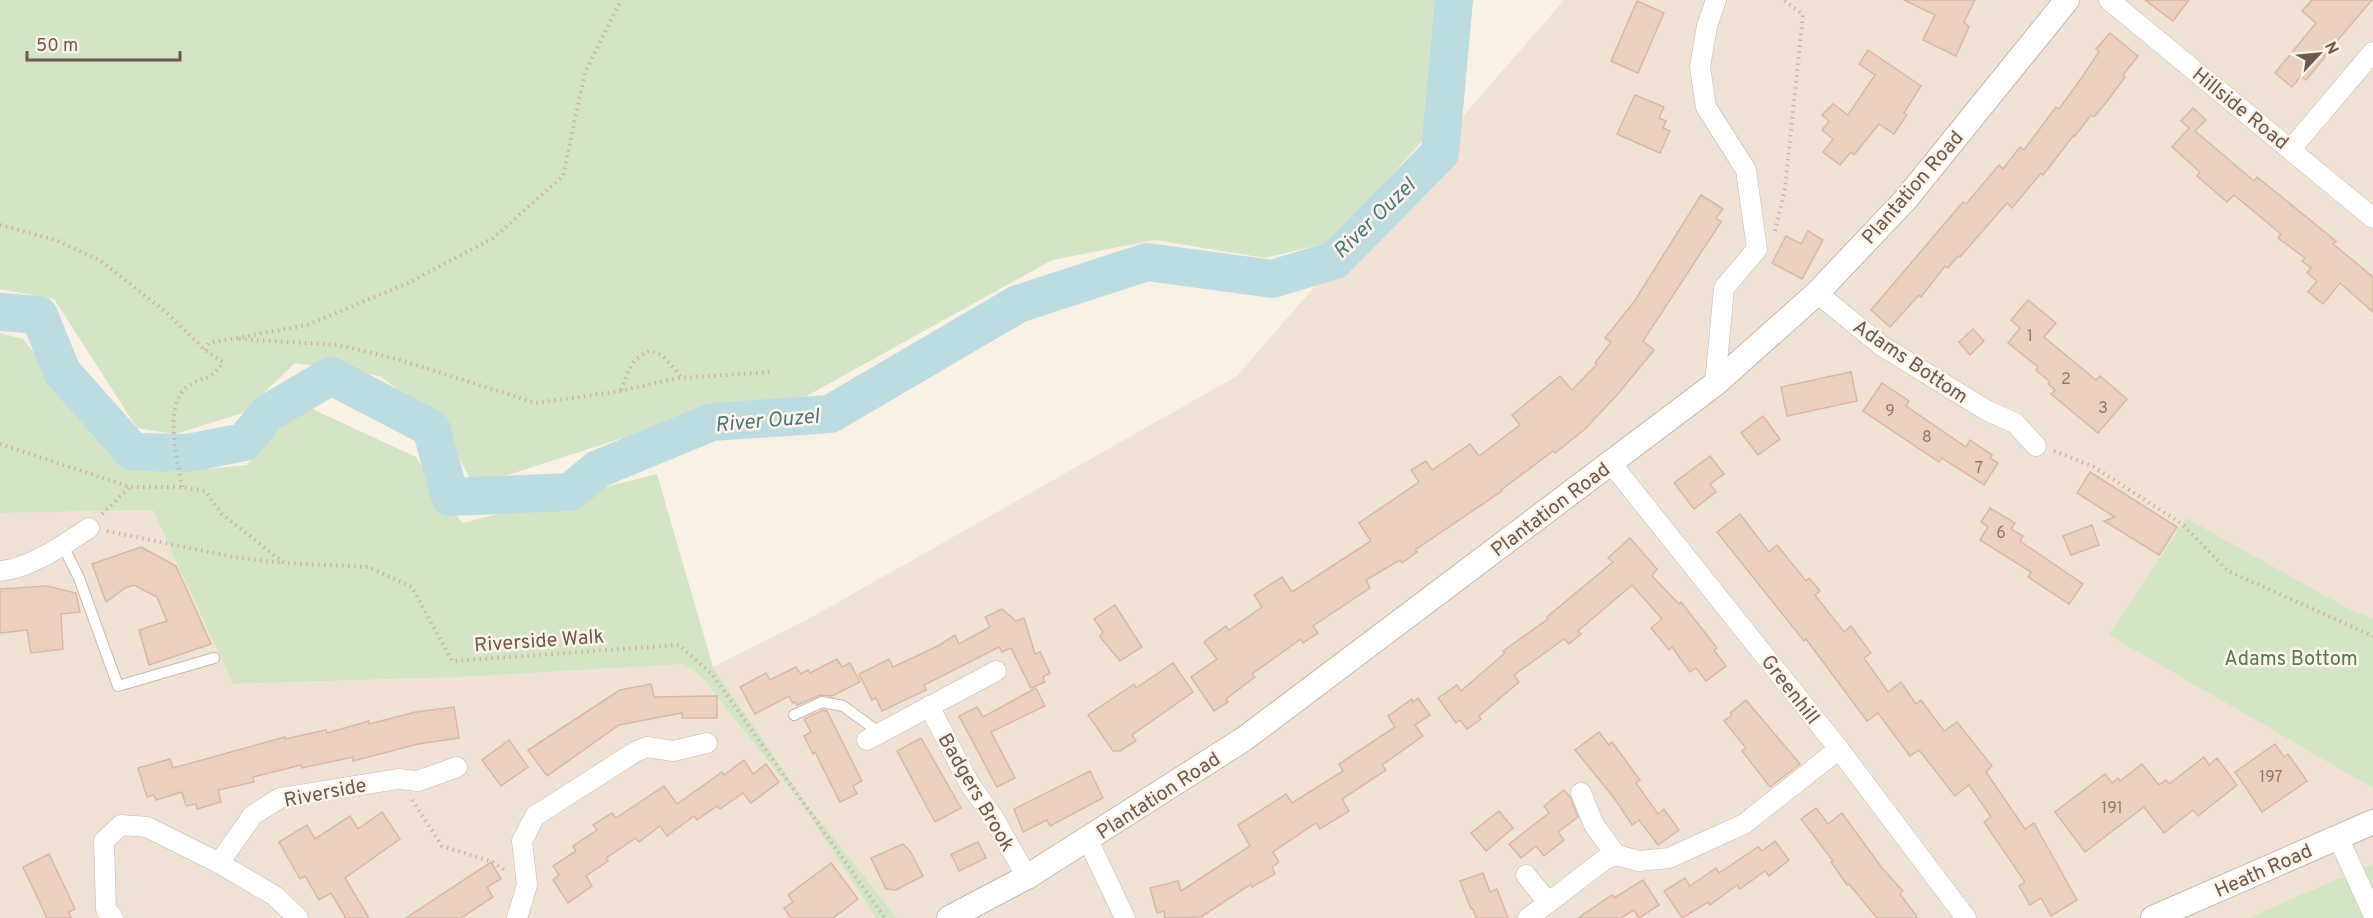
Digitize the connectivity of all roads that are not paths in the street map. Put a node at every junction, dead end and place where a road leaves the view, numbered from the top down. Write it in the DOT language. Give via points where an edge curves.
graph roads {
  1 [pos="1716,0"];
  2 [pos="2067,0"];
  3 [pos="2109,0"];
  4 [pos="2373,52"];
  5 [pos="2291,149"];
  6 [pos="2373,218"];
  7 [pos="1817,293"];
  8 [pos="1715,384"];
  9 [pos="2036,446"];
  10 [pos="1611,463"];
  11 [pos="89,528"];
  12 [pos="63,546"];
  13 [pos="0,571"];
  14 [pos="214,658"];
  15 [pos="996,671"];
  16 [pos="929,706"];
  17 [pos="794,715"];
  18 [pos="873,736"];
  19 [pos="706,743"];
  20 [pos="1839,748"];
  21 [pos="457,767"];
  22 [pos="1581,793"];
  23 [pos="2373,822"];
  24 [pos="2338,837"];
  25 [pos="1088,840"];
  26 [pos="1616,855"];
  27 [pos="219,863"];
  28 [pos="1527,875"];
  29 [pos="1027,877"];
  30 [pos="1548,902"];
  31 [pos="2373,914"];
  32 [pos="113,918"];
  33 [pos="298,918"];
  34 [pos="517,918"];
  35 [pos="949,918"];
  36 [pos="1125,918"];
  37 [pos="1528,918"];
  38 [pos="1966,918"];
  39 [pos="2153,918"];
  1 -- 8 [label="street" via="1700,67 1706,107 1746,170 1757,249 1724,288"];
  2 -- 7 [label="street, Plantation Road" via="1906,199"];
  3 -- 5 [label="street, Hillside Road"];
  4 -- 5 [label="street"];
  5 -- 6 [label="street, Hillside Road"];
  7 -- 8 [label="street, Plantation Road"];
  7 -- 9 [label="street, Adams Bottom" via="1882,346 1986,410 2015,423"];
  8 -- 10 [label="street, Plantation Road"];
  10 -- 20 [label="street, Greenhill"];
  10 -- 25 [label="street, Plantation Road" via="1244,739"];
  11 -- 12 [label="street"];
  12 -- 13 [label="street" via="12,570"];
  12 -- 14 [label="lane" via="79,578 118,686"];
  15 -- 16 [label="street"];
  16 -- 18 [label="street"];
  16 -- 29 [label="street, Badgers Brook" via="969,783"];
  17 -- 18 [label="lane" via="822,702 843,706"];
  19 -- 34 [label="street" via="674,751 647,747 634,752 535,816 522,841 527,885"];
  20 -- 26 [label="street" via="1744,824 1669,858 1639,861"];
  20 -- 38 [label="street, Greenhill"];
  21 -- 27 [label="street, Riverside" via="418,781 398,779 280,798 253,815"];
  22 -- 26 [label="street" via="1594,825"];
  23 -- 24 [label="street, Heath Road"];
  24 -- 31 [label="street"];
  24 -- 39 [label="street, Heath Road"];
  25 -- 29 [label="street, Plantation Road"];
  25 -- 36 [label="street"];
  26 -- 30 [label="street"];
  27 -- 32 [label="street" via="147,827 121,825 104,842 106,909"];
  27 -- 33 [label="street" via="275,896"];
  28 -- 30 [label="street"];
  29 -- 35 [label="street, Plantation Road"];
  30 -- 37 [label="street"];
}
